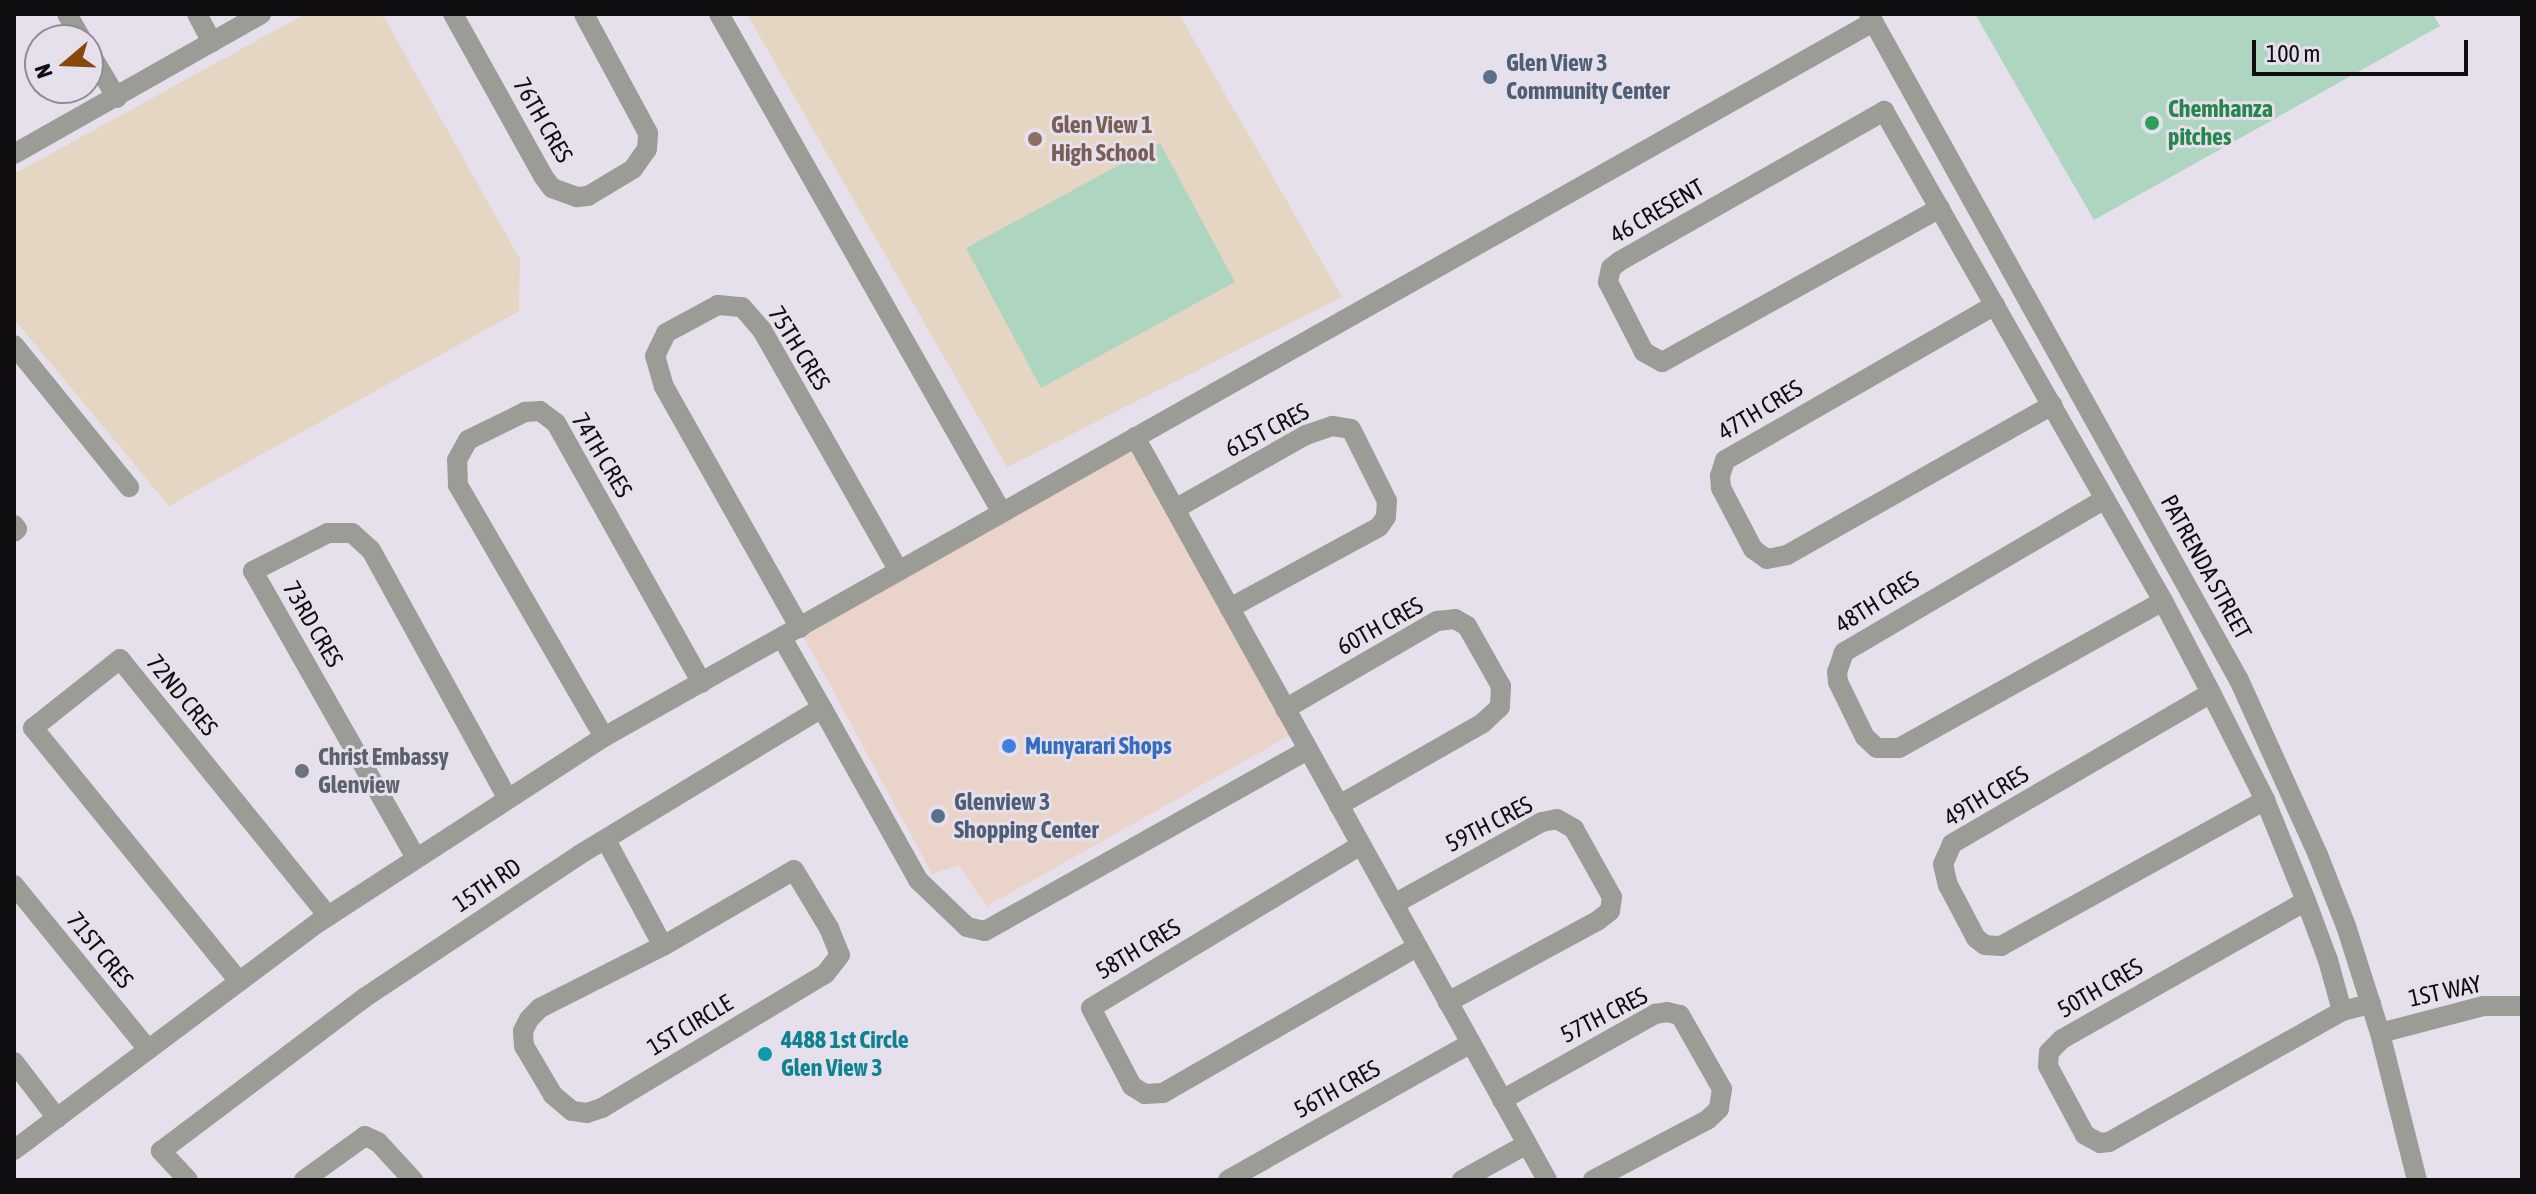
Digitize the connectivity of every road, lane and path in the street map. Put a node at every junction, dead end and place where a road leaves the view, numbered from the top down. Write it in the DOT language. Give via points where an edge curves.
graph roads {
  1 [pos="197,14"];
  2 [pos="261,14"];
  3 [pos="453,14"];
  4 [pos="584,14"];
  5 [pos="719,14"];
  6 [pos="1871,18"];
  7 [pos="212,42"];
  8 [pos="104,76"];
  9 [pos="117,98"];
  10 [pos="14,154"];
  11 [pos="1940,208"];
  12 [pos="1995,305"];
  13 [pos="14,345"];
  14 [pos="2052,405"];
  15 [pos="1135,437"];
  16 [pos="129,487"];
  17 [pos="2105,499"];
  18 [pos="1175,509"];
  19 [pos="1001,511"];
  20 [pos="14,525"];
  21 [pos="14,532"];
  22 [pos="899,571"];
  23 [pos="2163,601"];
  24 [pos="1230,608"];
  25 [pos="791,633"];
  26 [pos="702,683"];
  27 [pos="2211,693"];
  28 [pos="822,708"];
  29 [pos="1285,709"];
  30 [pos="604,737"];
  31 [pos="1308,750"];
  32 [pos="508,799"];
  33 [pos="2265,800"];
  34 [pos="1339,805"];
  35 [pos="606,840"];
  36 [pos="1361,845"];
  37 [pos="416,858"];
  38 [pos="14,885"];
  39 [pos="2306,901"];
  40 [pos="1394,904"];
  41 [pos="328,916"];
  42 [pos="663,946"];
  43 [pos="1417,947"];
  44 [pos="238,980"];
  45 [pos="1448,1002"];
  46 [pos="2371,1004"];
  47 [pos="2522,1006"];
  48 [pos="2342,1011"];
  49 [pos="2380,1033"];
  50 [pos="1471,1043"];
  51 [pos="147,1048"];
  52 [pos="14,1062"];
  53 [pos="1502,1100"];
  54 [pos="57,1118"];
  55 [pos="1527,1144"];
  56 [pos="14,1150"];
  57 [pos="188,1180"];
  58 [pos="304,1180"];
  59 [pos="413,1180"];
  60 [pos="1228,1180"];
  61 [pos="1462,1180"];
  62 [pos="1547,1180"];
  63 [pos="1593,1180"];
  64 [pos="2417,1180"];
  1 -- 7 [label="street"];
  2 -- 7 [label="street"];
  3 -- 4 [label="street, 76TH CRES" via="543,176 552,188 577,197 588,196 633,169 647,149 648,133"];
  5 -- 19 [label="street"];
  6 -- 15 [label="street"];
  6 -- 46 [label="street, PATRENDA STREET" via="2239,680 2318,855"];
  7 -- 9 [label="street"];
  8 -- 9 [label="street"];
  9 -- 10 [label="street"];
  11 -- 11 [label="street, 46 CRESENT" via="1662,362 1644,352 1608,282 1611,268 1620,261 1884,111"];
  11 -- 12 [label="street"];
  12 -- 14 [label="street"];
  12 -- 14 [label="street, 47TH CRES" via="1725,460 1721,488 1753,549 1767,559 1787,555"];
  13 -- 16 [label="street"];
  14 -- 17 [label="street"];
  15 -- 18 [label="street"];
  15 -- 19 [label="street"];
  17 -- 23 [label="street"];
  17 -- 23 [label="street, 48TH CRES" via="1844,652 1838,682 1865,737 1877,748 1899,748"];
  18 -- 24 [label="street"];
  18 -- 24 [label="street, 61ST CRES" via="1306,435 1332,426 1351,429 1387,501 1386,517 1379,527"];
  19 -- 22 [label="street"];
  20 -- 21 [label="street"];
  22 -- 25 [label="street"];
  22 -- 25 [label="street, 75TH CRES" via="762,330 742,307 718,305 666,333 655,356 664,387"];
  23 -- 27 [label="street"];
  24 -- 29 [label="street"];
  25 -- 26 [label="street"];
  25 -- 28 [label="street"];
  26 -- 30 [label="street"];
  26 -- 30 [label="street, 74TH CRES" via="556,423 540,411 525,412 468,440 457,460 458,485"];
  27 -- 33 [label="street"];
  27 -- 33 [label="street, 49TH CRES" via="1952,844 1943,864 1948,885 1976,938 2001,946"];
  28 -- 31 [label="street" via="918,880 967,927 985,931"];
  28 -- 35 [label="street, 15TH RD"];
  29 -- 31 [label="street"];
  29 -- 34 [label="street, 60TH CRES" via="1437,621 1455,619 1467,626 1501,686 1500,707 1483,723"];
  30 -- 32 [label="street"];
  31 -- 34 [label="street"];
  32 -- 37 [label="street"];
  32 -- 37 [label="street, 73RD CRES" via="371,550 361,541 352,533 328,533 253,571"];
  33 -- 39 [label="street"];
  34 -- 36 [label="street"];
  35 -- 42 [label="street"];
  35 -- 57 [label="street, 15TH RD" via="364,998 161,1151"];
  36 -- 40 [label="street"];
  36 -- 43 [label="street, 58TH CRES" via="1091,1008 1132,1086 1145,1094 1163,1093"];
  37 -- 41 [label="street"];
  38 -- 51 [label="street, 71ST CRES"];
  39 -- 48 [label="street"];
  39 -- 48 [label="street, 50TH CRES" via="2062,1039 2049,1052 2048,1066 2085,1135 2109,1142"];
  40 -- 43 [label="street"];
  40 -- 45 [label="street, 59TH CRES" via="1542,822 1557,819 1574,829 1612,897 1610,911 1597,921"];
  41 -- 44 [label="street"];
  41 -- 44 [label="street, 72ND CRES" via="120,659 33,728"];
  42 -- 42 [label="street, 1ST CIRCLE" via="794,870 840,955 825,974 602,1108 572,1111 553,1095 524,1046 529,1019 540,1008"];
  43 -- 45 [label="street"];
  44 -- 51 [label="street"];
  45 -- 50 [label="street"];
  46 -- 48 [label="street"];
  46 -- 49 [label="street, PATRENDA STREET"];
  47 -- 49 [label="street, 1ST WAY" via="2484,1006"];
  49 -- 64 [label="street, PATRENDA STREET"];
  50 -- 53 [label="street"];
  50 -- 60 [label="street, 56TH CRES"];
  51 -- 54 [label="street"];
  52 -- 54 [label="street"];
  53 -- 55 [label="street"];
  53 -- 63 [label="street, 57TH CRES" via="1655,1014 1680,1015 1722,1089 1719,1109"];
  54 -- 56 [label="street"];
  55 -- 61 [label="street"];
  55 -- 62 [label="street"];
  58 -- 59 [label="street" via="365,1136 378,1142"];
}
